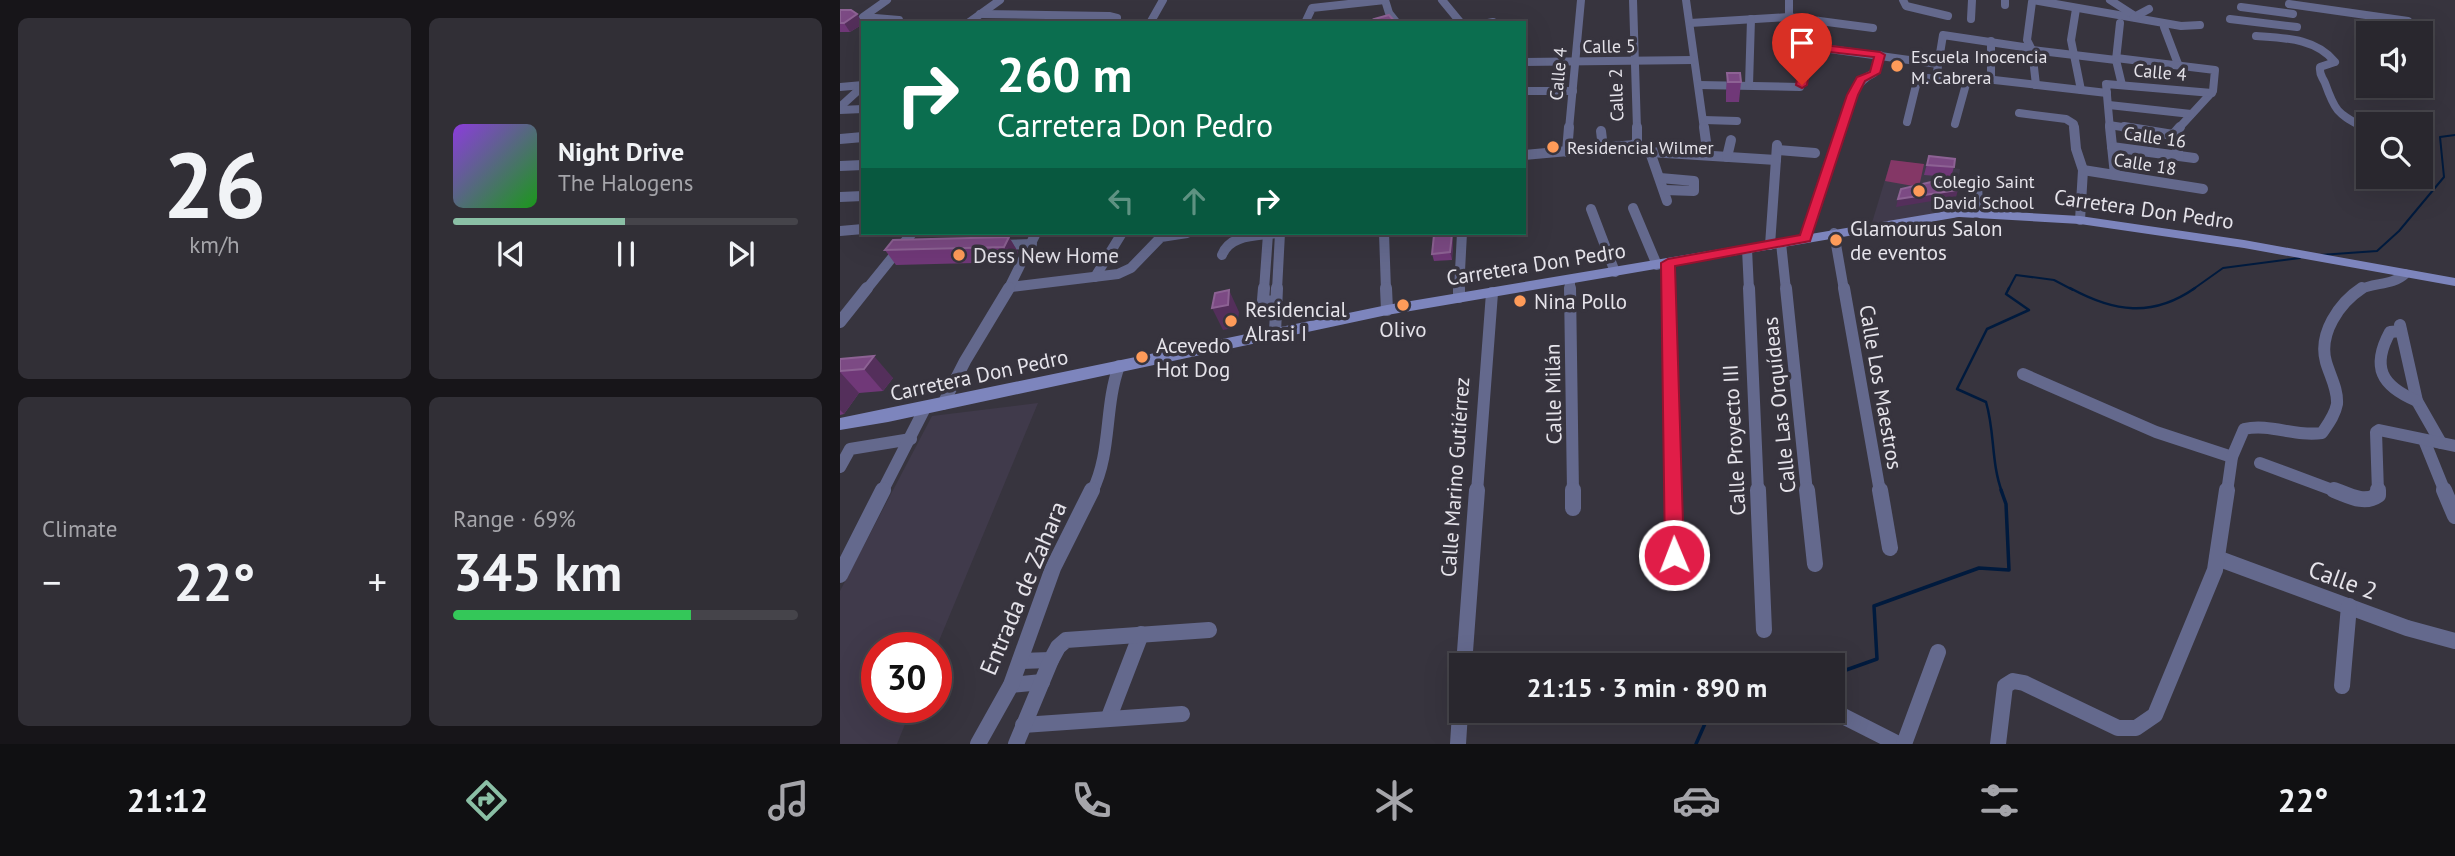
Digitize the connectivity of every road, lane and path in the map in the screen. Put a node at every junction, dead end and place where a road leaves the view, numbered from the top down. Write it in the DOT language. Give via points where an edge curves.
graph roads {
  1 [pos="887,0"];
  2 [pos="1000,0"];
  3 [pos="1163,0"];
  4 [pos="1385,0"];
  5 [pos="1442,0"];
  6 [pos="1581,0"];
  7 [pos="1633,0"];
  8 [pos="1686,0"];
  9 [pos="1789,0"];
  10 [pos="1903,0"];
  11 [pos="1972,0"];
  12 [pos="2110,0"];
  13 [pos="2032,1"];
  14 [pos="2288,2"];
  15 [pos="2241,7"];
  16 [pos="2076,9"];
  17 [pos="2149,9"];
  18 [pos="980,14"];
  19 [pos="2293,14"];
  20 [pos="1078,15"];
  21 [pos="1789,16"];
  22 [pos="1948,16"];
  23 [pos="2135,17"];
  24 [pos="1751,19"];
  25 [pos="1971,19"];
  26 [pos="2230,19"];
  27 [pos="898,21"];
  28 [pos="971,21"];
  29 [pos="1070,21"];
  30 [pos="1118,21"];
  31 [pos="1151,21"];
  32 [pos="1306,21"];
  33 [pos="1395,21"];
  34 [pos="1459,21"];
  35 [pos="1819,21"];
  36 [pos="2408,21"];
  37 [pos="1690,23"];
  38 [pos="2120,23"];
  39 [pos="2200,25"];
  40 [pos="2164,27"];
  41 [pos="2297,27"];
  42 [pos="1873,28"];
  43 [pos="1943,36"];
  44 [pos="2256,36"];
  45 [pos="1991,41"];
  46 [pos="2305,41"];
  47 [pos="1808,46"];
  48 [pos="2031,49"];
  49 [pos="1880,55"];
  50 [pos="2075,55"];
  51 [pos="2116,59"];
  52 [pos="1693,61"];
  53 [pos="1938,61"];
  54 [pos="1526,62"];
  55 [pos="1634,62"];
  56 [pos="1576,63"];
  57 [pos="2178,64"];
  58 [pos="1919,77"];
  59 [pos="1936,78"];
  60 [pos="1966,80"];
  61 [pos="1991,80"];
  62 [pos="861,85"];
  63 [pos="1699,85"];
  64 [pos="1749,85"];
  65 [pos="2036,85"];
  66 [pos="2122,85"];
  67 [pos="840,87"];
  68 [pos="861,87"];
  69 [pos="2106,88"];
  70 [pos="2081,90"];
  71 [pos="1526,91"];
  72 [pos="1573,91"];
  73 [pos="2212,93"];
  74 [pos="2109,105"];
  75 [pos="840,108"];
  76 [pos="861,109"];
  77 [pos="2020,113"];
  78 [pos="2190,114"];
  79 [pos="1704,120"];
  80 [pos="1737,121"];
  81 [pos="1907,122"];
  82 [pos="2356,123"];
  83 [pos="1955,124"];
  84 [pos="2109,125"];
  85 [pos="1601,131"];
  86 [pos="2173,135"];
  87 [pos="861,137"];
  88 [pos="840,139"];
  89 [pos="1731,140"];
  90 [pos="1706,142"];
  91 [pos="1634,145"];
  92 [pos="2112,147"];
  93 [pos="1603,148"];
  94 [pos="1567,152"];
  95 [pos="1650,152"];
  96 [pos="1776,152"];
  97 [pos="1815,153"];
  98 [pos="1526,155"];
  99 [pos="2179,156"];
  100 [pos="1727,157"];
  101 [pos="2194,158"];
  102 [pos="861,165"];
  103 [pos="840,166"];
  104 [pos="2083,170"];
  105 [pos="2115,175"];
  106 [pos="1660,178"];
  107 [pos="1977,180"];
  108 [pos="2203,189"];
  109 [pos="1666,195"];
  110 [pos="861,196"];
  111 [pos="840,197"];
  112 [pos="1633,208"];
  113 [pos="1591,209"];
  114 [pos="1978,212"];
  115 [pos="2080,220"];
  116 [pos="861,229"];
  117 [pos="840,231"];
  118 [pos="1834,233"];
  119 [pos="911,235"];
  120 [pos="1121,235"];
  121 [pos="1170,235"];
  122 [pos="1265,235"];
  123 [pos="1276,235"];
  124 [pos="1384,235"];
  125 [pos="1462,235"];
  126 [pos="1034,238"];
  127 [pos="1806,238"];
  128 [pos="1775,244"];
  129 [pos="980,245"];
  130 [pos="915,246"];
  131 [pos="902,247"];
  132 [pos="1747,249"];
  133 [pos="1222,255"];
  134 [pos="1663,264"];
  135 [pos="1615,272"];
  136 [pos="2405,274"];
  137 [pos="1095,277"];
  138 [pos="1570,280"];
  139 [pos="2455,282"];
  140 [pos="1011,287"];
  141 [pos="1492,293"];
  142 [pos="1459,297"];
  143 [pos="1387,310"];
  144 [pos="840,322"];
  145 [pos="1275,333"];
  146 [pos="1119,366"];
  147 [pos="2023,374"];
  148 [pos="2417,401"];
  149 [pos="943,404"];
  150 [pos="925,408"];
  151 [pos="840,424"];
  152 [pos="911,439"];
  153 [pos="2424,440"];
  154 [pos="2448,444"];
  155 [pos="2232,457"];
  156 [pos="2260,463"];
  157 [pos="840,467"];
  158 [pos="1573,508"];
  159 [pos="2455,516"];
  160 [pos="1890,548"];
  161 [pos="1674,555"];
  162 [pos="2217,558"];
  163 [pos="1815,564"];
  164 [pos="840,575"];
  165 [pos="2349,606"];
  166 [pos="1209,630"];
  167 [pos="1764,630"];
  168 [pos="1141,634"];
  169 [pos="2455,641"];
  170 [pos="1938,652"];
  171 [pos="1465,653"];
  172 [pos="1051,660"];
  173 [pos="1020,661"];
  174 [pos="1042,682"];
  175 [pos="1011,685"];
  176 [pos="2342,687"];
  177 [pos="1182,714"];
  178 [pos="1109,717"];
  179 [pos="1845,717"];
  180 [pos="1459,723"];
  181 [pos="1023,725"];
  182 [pos="978,744"];
  183 [pos="1016,744"];
  184 [pos="1458,744"];
  185 [pos="1898,744"];
  186 [pos="1904,744"];
  187 [pos="1998,744"];
  1 -- 27 [label="street" via="863,16"];
  2 -- 18 [label="street"];
  3 -- 31 [label="street"];
  4 -- 32 [label="street" via="1312,8"];
  4 -- 33 [label="street"];
  5 -- 34 [label="street"];
  6 -- 56 [label="street, Calle 4"];
  7 -- 55 [label="street, Calle 2"];
  8 -- 37 [label="street"];
  9 -- 21 [label="street"];
  10 -- 22 [label="street" via="1916,10"];
  11 -- 25 [label="street"];
  12 -- 23 [label="street"];
  13 -- 23 [label="street"];
  13 -- 48 [label="street" via="2027,40"];
  14 -- 19 [label="street"];
  14 -- 36 [label="street"];
  15 -- 19 [label="street"];
  16 -- 50 [label="street" via="2071,40"];
  17 -- 23 [label="street"];
  18 -- 20 [label="street"];
  18 -- 28 [label="street"];
  19 -- 41 [label="street"];
  20 -- 29 [label="street"];
  20 -- 30 [label="street" via="1114,16"];
  21 -- 24 [label="street"];
  21 -- 35 [label="street"];
  23 -- 39 [label="street"];
  24 -- 37 [label="street"];
  24 -- 64 [label="street"];
  26 -- 41 [label="street"];
  35 -- 42 [label="street"];
  35 -- 47 [label="street"];
  37 -- 52 [label="street"];
  38 -- 51 [label="street"];
  40 -- 57 [label="street"];
  41 -- 46 [label="street"];
  43 -- 45 [label="street"];
  43 -- 53 [label="street"];
  44 -- 46 [label="street"];
  45 -- 48 [label="street"];
  45 -- 61 [label="street"];
  46 -- 82 [label="street" via="2334,59 2320,67 2319,73 2335,110"];
  47 -- 49 [label="street"];
  47 -- 64 [label="street" via="1800,87"];
  48 -- 50 [label="street"];
  48 -- 65 [label="street"];
  49 -- 53 [label="street"];
  49 -- 127 [label="street" via="1874,73 1861,79 1852,95"];
  50 -- 51 [label="street"];
  50 -- 70 [label="street"];
  51 -- 57 [label="street"];
  51 -- 66 [label="street"];
  52 -- 55 [label="street, Calle 5"];
  52 -- 63 [label="street"];
  53 -- 59 [label="street"];
  54 -- 56 [label="street, Calle 5"];
  55 -- 56 [label="street, Calle 5"];
  55 -- 91 [label="street, Calle 2"];
  56 -- 72 [label="street, Calle 4"];
  57 -- 73 [label="street" via="2213,69"];
  58 -- 59 [label="street, Calle 4"];
  58 -- 81 [label="street"];
  59 -- 60 [label="street, Calle 4"];
  60 -- 61 [label="street, Calle 4"];
  60 -- 83 [label="street"];
  61 -- 65 [label="street, Calle 4"];
  62 -- 67 [label="street"];
  63 -- 64 [label="street"];
  63 -- 79 [label="street"];
  65 -- 70 [label="street, Calle 4"];
  66 -- 69 [label="street, Calle 4"];
  66 -- 73 [label="street, Calle 4"];
  68 -- 75 [label="street"];
  69 -- 70 [label="street, Calle 4"];
  69 -- 74 [label="street"];
  71 -- 72 [label="street"];
  72 -- 94 [label="street, Calle 4"];
  73 -- 78 [label="street"];
  74 -- 78 [label="street"];
  74 -- 84 [label="street"];
  75 -- 76 [label="street"];
  77 -- 104 [label="street" via="2073,123"];
  78 -- 86 [label="street"];
  79 -- 80 [label="street"];
  79 -- 90 [label="street"];
  84 -- 86 [label="street"];
  84 -- 92 [label="street"];
  85 -- 93 [label="street"];
  86 -- 99 [label="street"];
  87 -- 88 [label="street"];
  89 -- 100 [label="street"];
  91 -- 93 [label="street"];
  91 -- 95 [label="street"];
  92 -- 99 [label="street, Calle 16"];
  92 -- 105 [label="street"];
  93 -- 94 [label="street"];
  94 -- 98 [label="street"];
  95 -- 100 [label="street"];
  95 -- 106 [label="street"];
  96 -- 97 [label="street"];
  96 -- 100 [label="street"];
  96 -- 128 [label="street, Calle Las Orquídeas"];
  99 -- 101 [label="street, Calle 16"];
  102 -- 103 [label="street"];
  104 -- 105 [label="street, Calle 18"];
  104 -- 115 [label="street"];
  105 -- 108 [label="street, Calle 18"];
  106 -- 109 [label="street"];
  106 -- 109 [label="street" via="1694,181 1694,191"];
  107 -- 114 [label="street"];
  110 -- 111 [label="street"];
  112 -- 134 [label="street"];
  113 -- 135 [label="street"];
  114 -- 115 [label="street, Carretera Don Pedro"];
  114 -- 118 [label="street, Carretera Don Pedro"];
  115 -- 136 [label="street, Carretera Don Pedro"];
  116 -- 117 [label="street"];
  118 -- 127 [label="street, Carretera Don Pedro"];
  118 -- 160 [label="street, Calle Los Maestros"];
  119 -- 131 [label="street"];
  120 -- 137 [label="street"];
  121 -- 137 [label="street" via="1161,236 1131,268"];
  122 -- 133 [label="street" via="1231,241"];
  123 -- 145 [label="street"];
  124 -- 143 [label="street"];
  125 -- 142 [label="street"];
  126 -- 129 [label="street"];
  126 -- 140 [label="street"];
  127 -- 128 [label="street, Carretera Don Pedro"];
  128 -- 132 [label="street, Carretera Don Pedro"];
  128 -- 163 [label="street, Calle Las Orquídeas"];
  130 -- 131 [label="street"];
  131 -- 144 [label="street"];
  132 -- 134 [label="street, Carretera Don Pedro"];
  132 -- 167 [label="street, Calle Proyecto III"];
  134 -- 135 [label="street, Carretera Don Pedro"];
  134 -- 161 [label="street"];
  135 -- 138 [label="street, Carretera Don Pedro"];
  136 -- 139 [label="street"];
  136 -- 155 [label="street" via="2395,282 2359,290 2344,302 2325,340 2337,407 2322,433 2293,435 2251,426 2244,429"];
  137 -- 140 [label="street"];
  138 -- 141 [label="street, Carretera Don Pedro"];
  138 -- 158 [label="street, Calle Milán"];
  140 -- 149 [label="street"];
  141 -- 142 [label="street, Carretera Don Pedro"];
  141 -- 171 [label="street, Calle Marino Gutiérrez"];
  142 -- 143 [label="street, Carretera Don Pedro"];
  143 -- 145 [label="street, Carretera Don Pedro"];
  145 -- 146 [label="street, Carretera Don Pedro"];
  146 -- 149 [label="street, Carretera Don Pedro"];
  146 -- 173 [label="street, Entrada de Zahara" via="1111,388 1100,475 1053,568"];
  147 -- 155 [label="street" via="2156,432"];
  148 -- 148 [label="street" via="2400,328 2390,332 2381,346 2380,367 2388,386"];
  148 -- 154 [label="street"];
  149 -- 150 [label="street, Carretera Don Pedro"];
  150 -- 151 [label="street, Carretera Don Pedro"];
  150 -- 152 [label="street"];
  152 -- 157 [label="street" via="849,449"];
  152 -- 164 [label="street"];
  153 -- 154 [label="street"];
  153 -- 156 [label="street" via="2376,432 2378,495 2371,500"];
  153 -- 159 [label="street"];
  155 -- 162 [label="street"];
  162 -- 165 [label="street, Calle 2"];
  162 -- 187 [label="street" via="2183,650 2155,715 2147,723 2118,728 2013,681 2005,686"];
  165 -- 169 [label="street, Calle 2"];
  165 -- 176 [label="street"];
  166 -- 168 [label="street"];
  168 -- 172 [label="street" via="1066,640"];
  168 -- 178 [label="street"];
  170 -- 186 [label="street"];
  172 -- 173 [label="street"];
  172 -- 174 [label="street"];
  173 -- 175 [label="street, Entrada de Zahara"];
  174 -- 175 [label="street"];
  174 -- 181 [label="street"];
  175 -- 182 [label="street, Entrada de Zahara"];
  177 -- 178 [label="street"];
  178 -- 181 [label="street"];
  179 -- 185 [label="street"];
  180 -- 184 [label="street"];
  181 -- 183 [label="street"];
}
